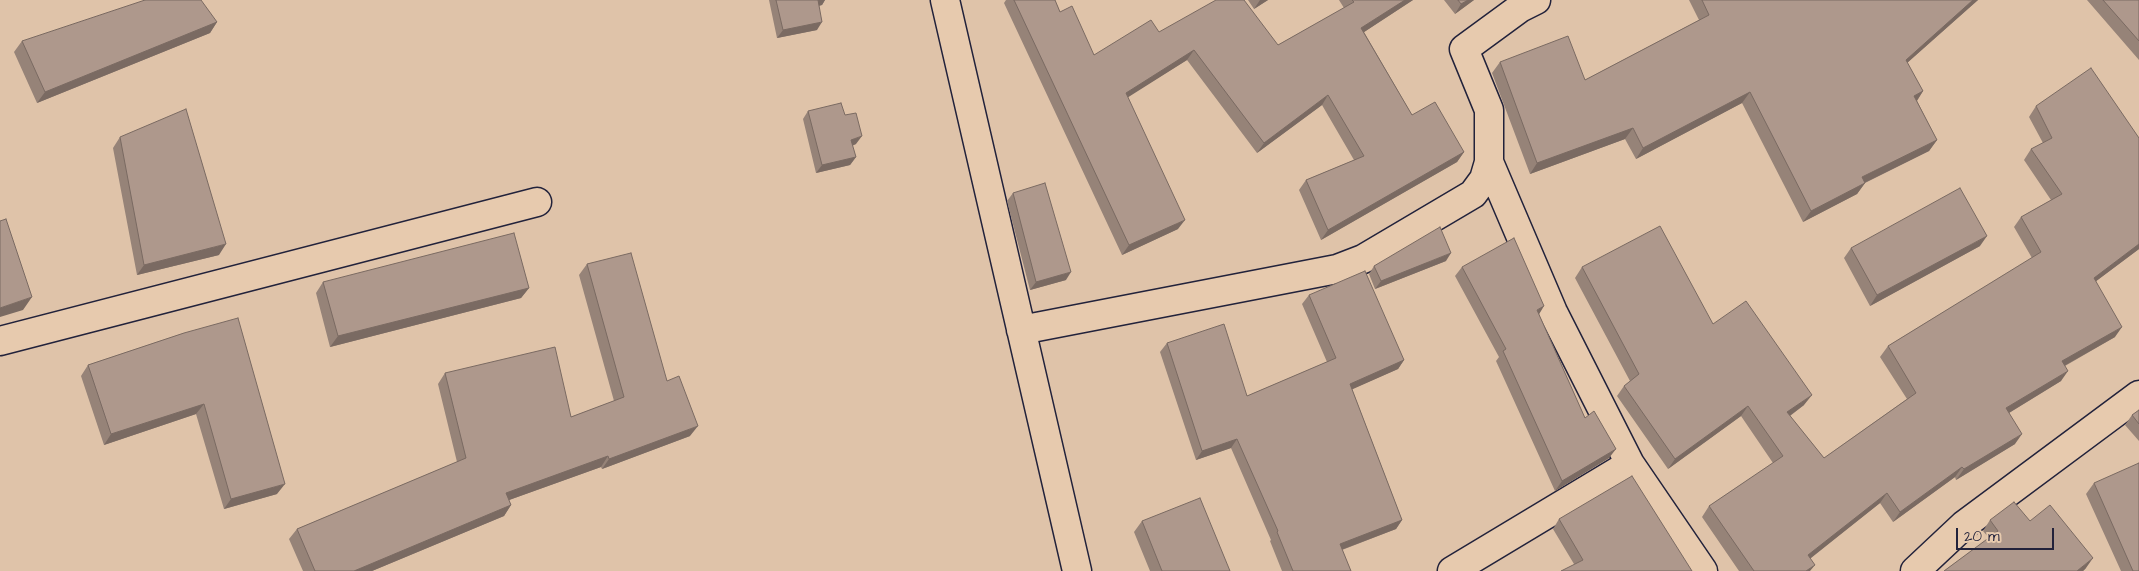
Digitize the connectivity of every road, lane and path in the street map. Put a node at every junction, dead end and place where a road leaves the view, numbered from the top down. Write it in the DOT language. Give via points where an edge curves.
graph roads {
  1 [pos="944,0"];
  2 [pos="1536,0"];
  3 [pos="1489,162"];
  4 [pos="536,202"];
  5 [pos="1021,330"];
  6 [pos="0,341"];
  7 [pos="2139,395"];
  8 [pos="1630,464"];
  9 [pos="1077,571"];
  10 [pos="1452,571"];
  11 [pos="1703,571"];
  12 [pos="1916,571"];
  1 -- 5 [label="street"];
  2 -- 3 [label="street" via="1464,49 1489,110"];
  3 -- 5 [label="street" via="1484,179 1473,194 1363,259 1337,269"];
  3 -- 8 [label="street" via="1553,312"];
  4 -- 6 [label="street"];
  5 -- 9 [label="street"];
  7 -- 12 [label="street" via="1964,525"];
  8 -- 10 [label="street"];
  8 -- 11 [label="street"];
}
